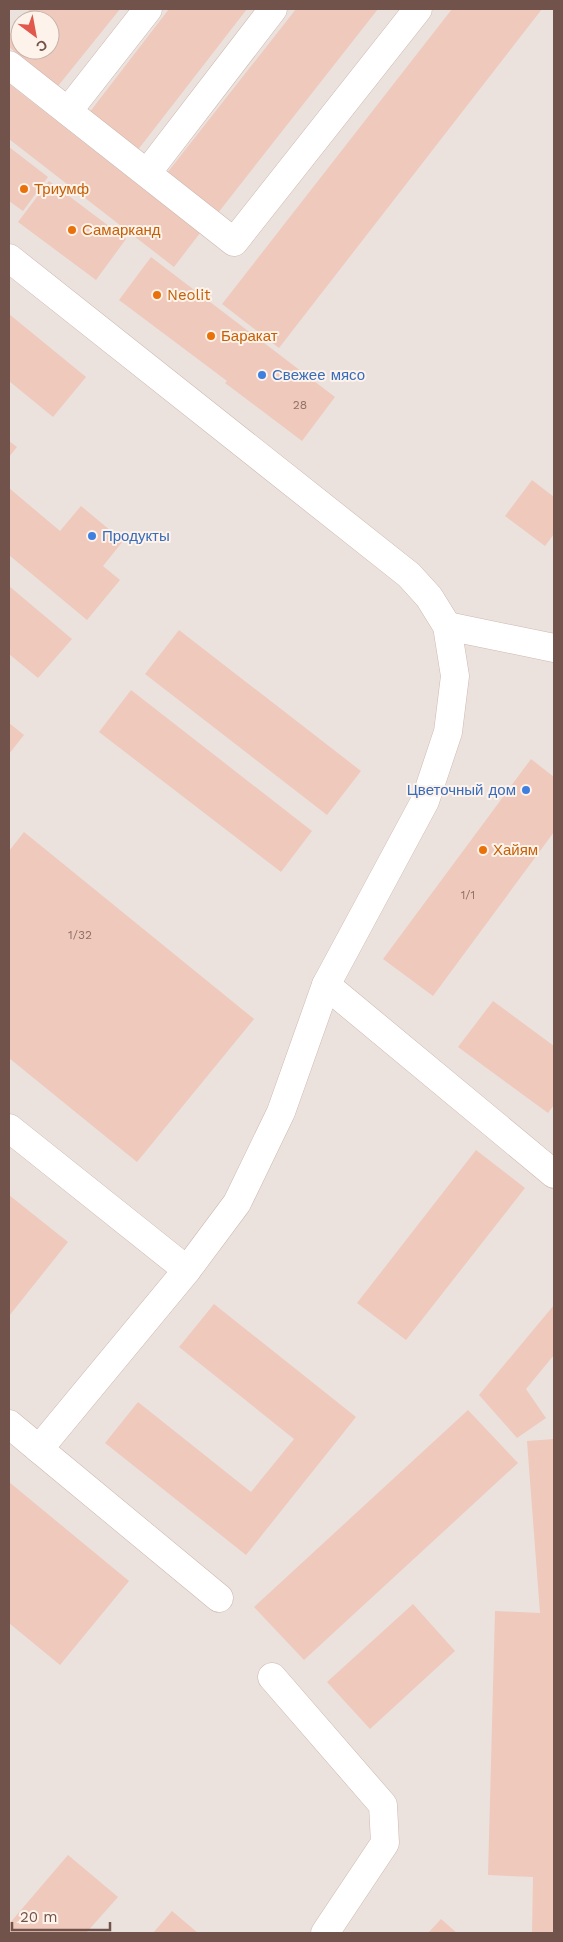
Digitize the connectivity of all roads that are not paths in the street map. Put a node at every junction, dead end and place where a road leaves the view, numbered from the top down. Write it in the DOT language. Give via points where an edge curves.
graph roads {
  1 [pos="148,9"];
  2 [pos="272,9"];
  3 [pos="418,9"];
  4 [pos="9,65"];
  5 [pos="68,111"];
  6 [pos="147,173"];
  7 [pos="9,258"];
  8 [pos="447,626"];
  9 [pos="554,648"];
  10 [pos="326,985"];
  11 [pos="9,1128"];
  12 [pos="554,1174"];
  13 [pos="187,1270"];
  14 [pos="9,1424"];
  15 [pos="39,1448"];
  16 [pos="219,1598"];
  17 [pos="272,1677"];
  18 [pos="324,1933"];
  1 -- 5 [label="lane"];
  2 -- 6 [label="lane"];
  3 -- 6 [label="lane" via="234,242"];
  4 -- 5 [label="lane"];
  5 -- 6 [label="lane"];
  7 -- 8 [label="lane" via="410,575"];
  8 -- 9 [label="lane"];
  8 -- 10 [label="lane" via="454,676 448,732 440,758 425,801"];
  10 -- 12 [label="lane"];
  10 -- 13 [label="lane" via="281,1112 237,1203"];
  11 -- 13 [label="lane"];
  13 -- 15 [label="lane"];
  14 -- 15 [label="lane"];
  15 -- 16 [label="lane"];
  17 -- 18 [label="lane" via="383,1805 385,1843"];
}
